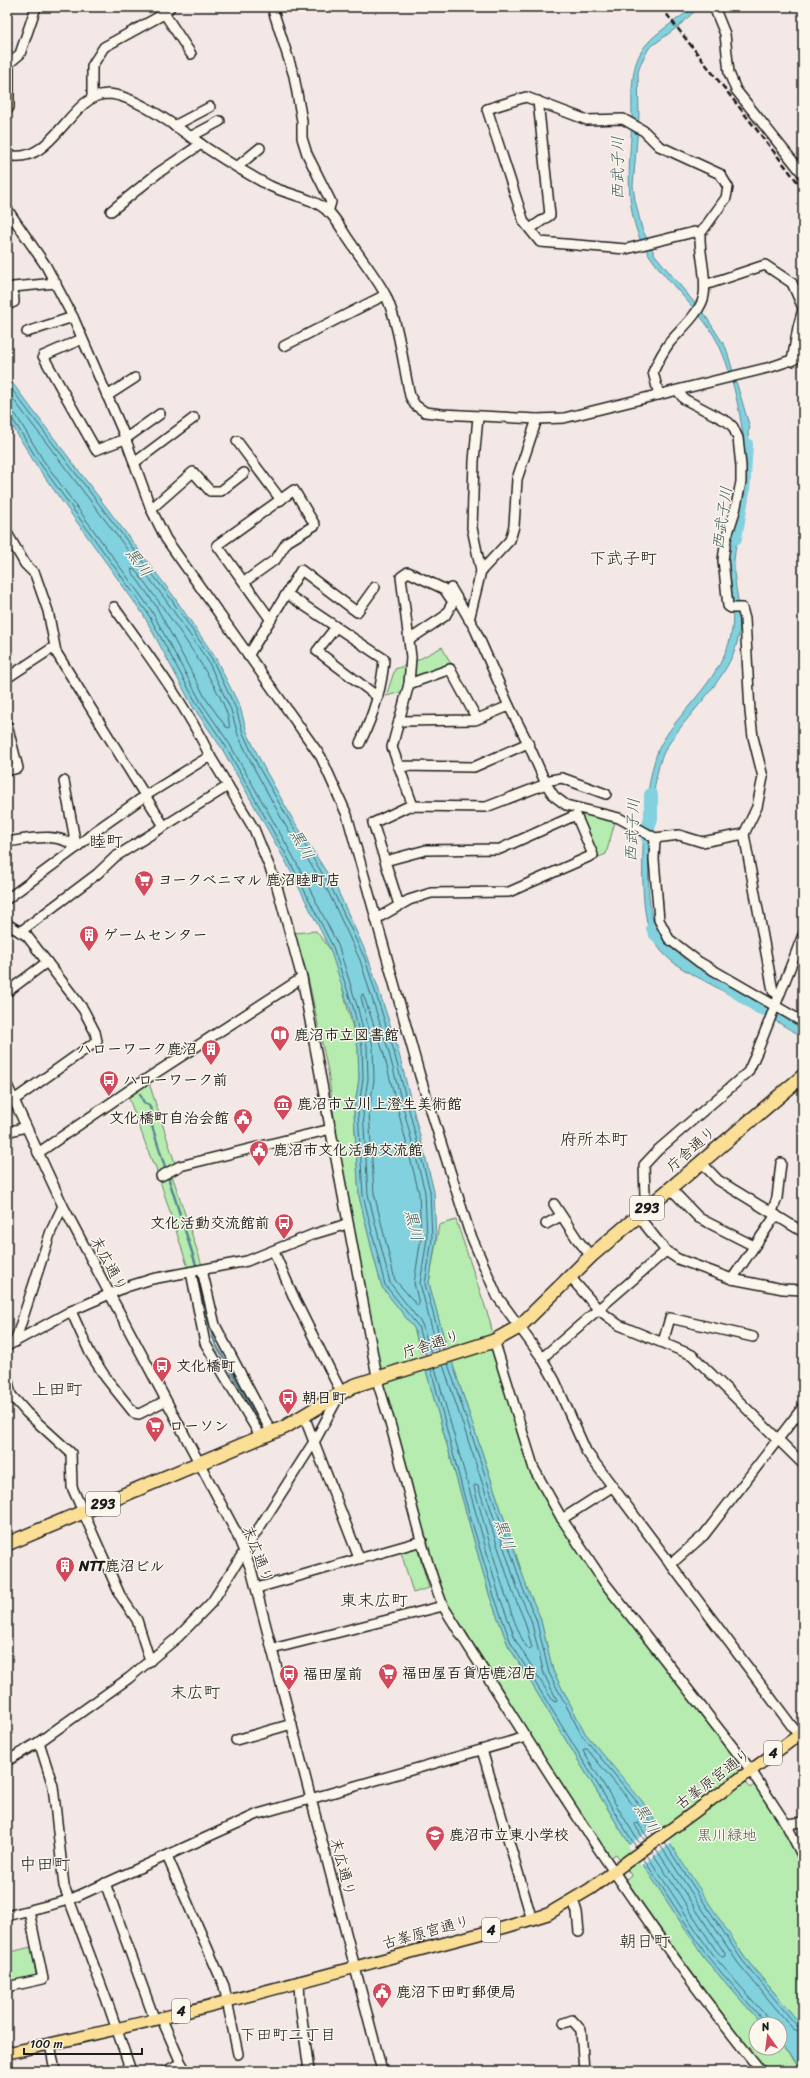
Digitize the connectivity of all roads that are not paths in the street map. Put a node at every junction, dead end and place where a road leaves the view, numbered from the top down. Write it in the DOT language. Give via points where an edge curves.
graph roads {
  1 [pos="36,7"];
  2 [pos="272,7"];
  3 [pos="714,7"];
  4 [pos="165,9"];
  5 [pos="191,54"];
  6 [pos="7,65"];
  7 [pos="7,69"];
  8 [pos="92,98"];
  9 [pos="538,101"];
  10 [pos="7,107"];
  11 [pos="210,107"];
  12 [pos="220,121"];
  13 [pos="174,126"];
  14 [pos="190,137"];
  15 [pos="200,144"];
  16 [pos="260,148"];
  17 [pos="7,156"];
  18 [pos="238,166"];
  19 [pos="803,174"];
  20 [pos="7,209"];
  21 [pos="111,211"];
  22 [pos="328,212"];
  23 [pos="530,229"];
  24 [pos="700,234"];
  25 [pos="56,283"];
  26 [pos="705,285"];
  27 [pos="385,295"];
  28 [pos="7,304"];
  29 [pos="803,308"];
  30 [pos="72,317"];
  31 [pos="27,332"];
  32 [pos="82,339"];
  33 [pos="284,346"];
  34 [pos="803,356"];
  35 [pos="792,361"];
  36 [pos="135,378"];
  37 [pos="678,391"];
  38 [pos="659,395"];
  39 [pos="107,396"];
  40 [pos="160,414"];
  41 [pos="478,417"];
  42 [pos="194,418"];
  43 [pos="537,419"];
  44 [pos="126,439"];
  45 [pos="237,441"];
  46 [pos="134,463"];
  47 [pos="244,473"];
  48 [pos="281,500"];
  49 [pos="151,509"];
  50 [pos="7,533"];
  51 [pos="481,571"];
  52 [pos="244,582"];
  53 [pos="375,587"];
  54 [pos="451,588"];
  55 [pos="287,594"];
  56 [pos="114,607"];
  57 [pos="271,620"];
  58 [pos="469,620"];
  59 [pos="336,627"];
  60 [pos="409,640"];
  61 [pos="54,647"];
  62 [pos="248,656"];
  63 [pos="7,678"];
  64 [pos="409,684"];
  65 [pos="378,697"];
  66 [pos="509,706"];
  67 [pos="477,719"];
  68 [pos="399,721"];
  69 [pos="7,726"];
  70 [pos="360,743"];
  71 [pos="528,743"];
  72 [pos="210,756"];
  73 [pos="398,766"];
  74 [pos="7,771"];
  75 [pos="64,781"];
  76 [pos="546,782"];
  77 [pos="228,786"];
  78 [pos="606,794"];
  79 [pos="145,796"];
  80 [pos="412,806"];
  81 [pos="164,826"];
  82 [pos="744,834"];
  83 [pos="655,838"];
  84 [pos="7,842"];
  85 [pos="74,846"];
  86 [pos="385,861"];
  87 [pos="7,899"];
  88 [pos="399,905"];
  89 [pos="376,919"];
  90 [pos="7,924"];
  91 [pos="20,932"];
  92 [pos="803,935"];
  93 [pos="48,962"];
  94 [pos="302,978"];
  95 [pos="7,992"];
  96 [pos="779,995"];
  97 [pos="774,1007"];
  98 [pos="803,1022"];
  99 [pos="803,1076"];
  100 [pos="7,1085"];
  101 [pos="14,1100"];
  102 [pos="26,1127"];
  103 [pos="331,1129"];
  104 [pos="7,1132"];
  105 [pos="38,1153"];
  106 [pos="701,1162"];
  107 [pos="781,1163"];
  108 [pos="161,1176"];
  109 [pos="670,1188"];
  110 [pos="652,1203"];
  111 [pos="63,1206"];
  112 [pos="774,1214"];
  113 [pos="638,1216"];
  114 [pos="347,1224"];
  115 [pos="546,1224"];
  116 [pos="803,1232"];
  117 [pos="754,1246"];
  118 [pos="274,1252"];
  119 [pos="666,1252"];
  120 [pos="591,1256"];
  121 [pos="202,1270"];
  122 [pos="191,1272"];
  123 [pos="570,1277"];
  124 [pos="732,1279"];
  125 [pos="803,1290"];
  126 [pos="108,1294"];
  127 [pos="71,1310"];
  128 [pos="599,1310"];
  129 [pos="519,1327"];
  130 [pos="753,1337"];
  131 [pos="494,1340"];
  132 [pos="663,1342"];
  133 [pos="11,1344"];
  134 [pos="542,1358"];
  135 [pos="7,1377"];
  136 [pos="379,1378"];
  137 [pos="341,1392"];
  138 [pos="165,1401"];
  139 [pos="803,1407"];
  140 [pos="304,1416"];
  141 [pos="266,1435"];
  142 [pos="778,1438"];
  143 [pos="314,1442"];
  144 [pos="199,1463"];
  145 [pos="803,1464"];
  146 [pos="612,1487"];
  147 [pos="83,1512"];
  148 [pos="562,1519"];
  149 [pos="422,1541"];
  150 [pos="7,1544"];
  151 [pos="244,1551"];
  152 [pos="359,1558"];
  153 [pos="672,1564"];
  154 [pos="257,1588"];
  155 [pos="443,1606"];
  156 [pos="272,1648"];
  157 [pos="150,1661"];
  158 [pos="292,1724"];
  159 [pos="802,1736"];
  160 [pos="526,1737"];
  161 [pos="236,1740"];
  162 [pos="39,1742"];
  163 [pos="482,1750"];
  164 [pos="7,1761"];
  165 [pos="749,1771"];
  166 [pos="311,1800"];
  167 [pos="803,1822"];
  168 [pos="786,1824"];
  169 [pos="167,1856"];
  170 [pos="803,1857"];
  171 [pos="615,1870"];
  172 [pos="105,1883"];
  173 [pos="70,1900"];
  174 [pos="572,1900"];
  175 [pos="29,1911"];
  176 [pos="7,1916"];
  177 [pos="532,1920"];
  178 [pos="579,1932"];
  179 [pos="355,1966"];
  180 [pos="299,1981"];
  181 [pos="7,1987"];
  182 [pos="227,2000"];
  183 [pos="157,2018"];
  184 [pos="564,2023"];
  185 [pos="116,2028"];
  186 [pos="50,2044"];
  187 [pos="7,2052"];
  188 [pos="238,2054"];
  189 [pos="183,2067"];
  190 [pos="55,2071"];
  191 [pos="131,2071"];
  192 [pos="166,2071"];
  193 [pos="309,2071"];
  194 [pos="382,2071"];
  195 [pos="584,2071"];
  196 [pos="761,2071"];
  1 -- 6 [label="street" via="20,54"];
  2 -- 22 [label="street" via="294,76 302,121 302,138 307,154 331,202"];
  3 -- 19 [label="street" via="725,34 729,73 736,90"];
  4 -- 5 [label="street"];
  4 -- 8 [label="street" via="104,47 92,66"];
  7 -- 10 [label="highway"];
  8 -- 13 [label="street" via="108,94 132,99"];
  8 -- 17 [label="street" via="41,148 22,156"];
  9 -- 23 [label="street" via="550,215"];
  9 -- 23 [label="street" via="526,96 487,109 524,222"];
  9 -- 24 [label="street" via="587,120 623,119 644,131 660,146 720,174 728,187 726,198"];
  11 -- 13 [label="street"];
  12 -- 14 [label="street"];
  13 -- 14 [label="street"];
  14 -- 15 [label="street"];
  15 -- 18 [label="street"];
  15 -- 21 [label="street" via="158,173"];
  16 -- 18 [label="street"];
  18 -- 22 [label="street" via="272,186 304,197"];
  20 -- 25 [label="street"];
  22 -- 27 [label="street"];
  23 -- 24 [label="street" via="540,242 626,249 694,232"];
  24 -- 26 [label="street"];
  25 -- 28 [label="street" via="13,287 14,302"];
  25 -- 30 [label="street"];
  26 -- 29 [label="street" via="765,264 792,283"];
  26 -- 38 [label="street" via="704,298 693,316 670,342 653,372"];
  27 -- 33 [label="street"];
  27 -- 41 [label="street" via="392,312 410,396 415,405 425,412"];
  29 -- 35 [label="street"];
  30 -- 31 [label="street"];
  30 -- 32 [label="street"];
  32 -- 39 [label="street"];
  32 -- 44 [label="street" via="43,356 96,450"];
  34 -- 35 [label="street"];
  35 -- 37 [label="street"];
  36 -- 39 [label="street"];
  37 -- 38 [label="street"];
  37 -- 82 [label="street" via="684,399 720,417 733,427 740,452 741,482 723,560 728,606 742,608 745,619 751,718 757,758 763,777 756,807"];
  38 -- 43 [label="street" via="564,418"];
  39 -- 44 [label="street"];
  40 -- 44 [label="street"];
  41 -- 43 [label="street"];
  41 -- 51 [label="street" via="472,528"];
  42 -- 46 [label="street"];
  43 -- 51 [label="street" via="517,479 514,526 510,540"];
  44 -- 46 [label="street"];
  45 -- 48 [label="street"];
  46 -- 49 [label="street"];
  47 -- 49 [label="street" via="221,491 210,491 193,472"];
  48 -- 52 [label="street" via="217,545"];
  48 -- 52 [label="street" via="294,490 315,525 287,542 276,559"];
  49 -- 62 [label="street" via="166,539"];
  50 -- 61 [label="street" via="25,564 35,574 48,611"];
  51 -- 58 [label="street"];
  52 -- 57 [label="street"];
  53 -- 55 [label="street" via="357,612 301,570"];
  54 -- 58 [label="street"];
  55 -- 57 [label="street"];
  55 -- 59 [label="street"];
  56 -- 72 [label="street" via="172,689 196,727"];
  57 -- 62 [label="street"];
  58 -- 66 [label="street"];
  59 -- 65 [label="street" via="384,659 383,679"];
  59 -- 65 [label="street" via="317,651"];
  60 -- 60 [label="street" via="401,577 408,572 444,589 453,602 445,616"];
  60 -- 64 [label="street"];
  61 -- 63 [label="street"];
  61 -- 79 [label="street"];
  62 -- 89 [label="street" via="321,757 347,815"];
  64 -- 67 [label="street" via="450,669"];
  64 -- 68 [label="street"];
  65 -- 70 [label="street" via="373,716"];
  66 -- 67 [label="street"];
  66 -- 71 [label="street"];
  67 -- 68 [label="street"];
  68 -- 73 [label="street" via="392,747"];
  69 -- 74 [label="street" via="18,768"];
  71 -- 73 [label="street" via="474,767"];
  71 -- 76 [label="street"];
  72 -- 77 [label="street"];
  72 -- 79 [label="street"];
  73 -- 80 [label="street"];
  75 -- 85 [label="street"];
  76 -- 78 [label="street" via="562,778"];
  76 -- 80 [label="street" via="486,807"];
  76 -- 83 [label="street" via="554,796 566,805 619,818"];
  77 -- 81 [label="street"];
  77 -- 94 [label="street" via="254,829 276,883"];
  79 -- 81 [label="street"];
  79 -- 85 [label="street"];
  80 -- 86 [label="street" via="373,823"];
  81 -- 91 [label="street" via="115,857 97,874"];
  82 -- 83 [label="street" via="702,842 679,835"];
  82 -- 96 [label="street" via="773,991"];
  83 -- 97 [label="street" via="654,859 659,920 669,939 699,962"];
  84 -- 85 [label="street" via="41,838 66,841"];
  85 -- 87 [label="street"];
  86 -- 88 [label="street"];
  86 -- 88 [label="street" via="426,850 500,849 576,815 593,855 509,892 431,893"];
  88 -- 89 [label="street"];
  89 -- 129 [label="street" via="420,1076 469,1231 497,1296"];
  90 -- 91 [label="street"];
  91 -- 93 [label="street" via="27,936"];
  92 -- 96 [label="street"];
  93 -- 95 [label="street"];
  93 -- 101 [label="street" via="83,1009 95,1032 96,1041"];
  94 -- 103 [label="street"];
  94 -- 105 [label="street"];
  96 -- 97 [label="street"];
  97 -- 98 [label="street"];
  97 -- 110 [label="street" via="748,1072 644,1165 645,1196"];
  99 -- 106 [label="highway, 庁舎通り / 293"];
  100 -- 101 [label="street, 末広通り"];
  101 -- 102 [label="street, 末広通り"];
  102 -- 104 [label="street"];
  102 -- 105 [label="street, 末広通り"];
  103 -- 108 [label="street" via="180,1166"];
  103 -- 114 [label="street"];
  105 -- 111 [label="street, 末広通り"];
  106 -- 109 [label="highway, 庁舎通り / 293"];
  106 -- 112 [label="street" via="718,1180"];
  107 -- 112 [label="street"];
  109 -- 110 [label="highway, 庁舎通り / 293"];
  109 -- 117 [label="street" via="699,1218"];
  110 -- 113 [label="highway, 庁舎通り / 293"];
  111 -- 126 [label="street, 末広通り"];
  111 -- 133 [label="street" via="51,1231"];
  112 -- 116 [label="street"];
  112 -- 117 [label="street"];
  113 -- 119 [label="street"];
  113 -- 120 [label="highway, 庁舎通り / 293"];
  114 -- 118 [label="street" via="314,1234"];
  114 -- 136 [label="street"];
  115 -- 120 [label="street" via="558,1208"];
  117 -- 124 [label="street"];
  118 -- 121 [label="street" via="247,1261"];
  118 -- 137 [label="street"];
  119 -- 124 [label="street"];
  119 -- 128 [label="street"];
  120 -- 123 [label="highway, 庁舎通り / 293"];
  121 -- 122 [label="street"];
  121 -- 141 [label="street" via="214,1325"];
  122 -- 126 [label="street" via="146,1280"];
  122 -- 141 [label="street" via="205,1343"];
  123 -- 128 [label="street"];
  123 -- 129 [label="highway, 庁舎通り / 293"];
  124 -- 125 [label="street" via="783,1289"];
  126 -- 127 [label="street"];
  126 -- 138 [label="street, 末広通り"];
  127 -- 133 [label="street"];
  127 -- 138 [label="street" via="90,1353 134,1413 139,1414"];
  128 -- 132 [label="street" via="619,1326"];
  128 -- 134 [label="street"];
  129 -- 131 [label="highway, 庁舎通り / 293"];
  129 -- 134 [label="street"];
  130 -- 132 [label="street" via="670,1318"];
  131 -- 136 [label="highway, 庁舎通り / 293"];
  131 -- 148 [label="street" via="534,1469"];
  132 -- 142 [label="street" via="692,1355"];
  134 -- 146 [label="street" via="586,1451"];
  135 -- 147 [label="street" via="11,1395 71,1453 72,1487"];
  136 -- 137 [label="highway, 庁舎通り / 293"];
  136 -- 149 [label="street"];
  137 -- 140 [label="highway, 庁舎通り / 293"];
  137 -- 143 [label="street"];
  138 -- 144 [label="street, 末広通り"];
  139 -- 142 [label="street"];
  140 -- 141 [label="highway, 庁舎通り / 293"];
  140 -- 143 [label="street"];
  141 -- 144 [label="highway, 庁舎通り / 293"];
  142 -- 145 [label="street"];
  142 -- 153 [label="street" via="704,1535"];
  143 -- 151 [label="street"];
  143 -- 152 [label="street"];
  144 -- 147 [label="highway, 庁舎通り / 293"];
  144 -- 151 [label="street, 末広通り"];
  146 -- 148 [label="street"];
  146 -- 153 [label="street"];
  147 -- 150 [label="highway, 庁舎通り / 293"];
  147 -- 157 [label="street" via="120,1595 137,1620"];
  148 -- 165 [label="street" via="604,1582"];
  149 -- 152 [label="street"];
  149 -- 155 [label="street"];
  151 -- 154 [label="street, 末広通り"];
  151 -- 157 [label="street" via="212,1602"];
  152 -- 154 [label="street"];
  153 -- 159 [label="street"];
  154 -- 156 [label="street, 末広通り"];
  155 -- 156 [label="street"];
  155 -- 160 [label="street"];
  156 -- 158 [label="street, 末広通り"];
  157 -- 162 [label="street"];
  158 -- 161 [label="street"];
  158 -- 166 [label="street, 末広通り"];
  159 -- 165 [label="main road, 古峯原宮通り / 4"];
  160 -- 163 [label="street"];
  160 -- 171 [label="street"];
  162 -- 164 [label="street"];
  162 -- 173 [label="street" via="53,1786 64,1886"];
  163 -- 166 [label="street"];
  163 -- 177 [label="street"];
  165 -- 168 [label="street"];
  165 -- 171 [label="main road, 古峯原宮通り / 4"];
  166 -- 169 [label="street" via="258,1814"];
  166 -- 179 [label="street, 末広通り"];
  167 -- 168 [label="street"];
  168 -- 170 [label="street"];
  169 -- 172 [label="street"];
  169 -- 182 [label="street" via="224,1986"];
  171 -- 174 [label="main road, 古峯原宮通り / 4"];
  171 -- 196 [label="street" via="717,2018"];
  172 -- 173 [label="street"];
  172 -- 183 [label="street"];
  173 -- 175 [label="street"];
  173 -- 185 [label="street"];
  174 -- 177 [label="main road, 古峯原宮通り / 4"];
  174 -- 178 [label="street" via="577,1912"];
  175 -- 176 [label="street"];
  175 -- 181 [label="street" via="43,1979"];
  177 -- 179 [label="main road, 古峯原宮通り / 4"];
  179 -- 180 [label="main road, 古峯原宮通り / 4"];
  179 -- 194 [label="street, 末広通り"];
  180 -- 182 [label="main road, 古峯原宮通り / 4"];
  180 -- 193 [label="street"];
  182 -- 183 [label="main road, 古峯原宮通り / 4"];
  182 -- 188 [label="street"];
  183 -- 185 [label="main road, 古峯原宮通り / 4"];
  183 -- 189 [label="street"];
  184 -- 195 [label="street" via="572,2020 581,2030"];
  185 -- 186 [label="main road, 古峯原宮通り / 4"];
  185 -- 191 [label="street"];
  186 -- 187 [label="main road, 古峯原宮通り / 4"];
  186 -- 190 [label="street"];
  189 -- 192 [label="street"];
}
